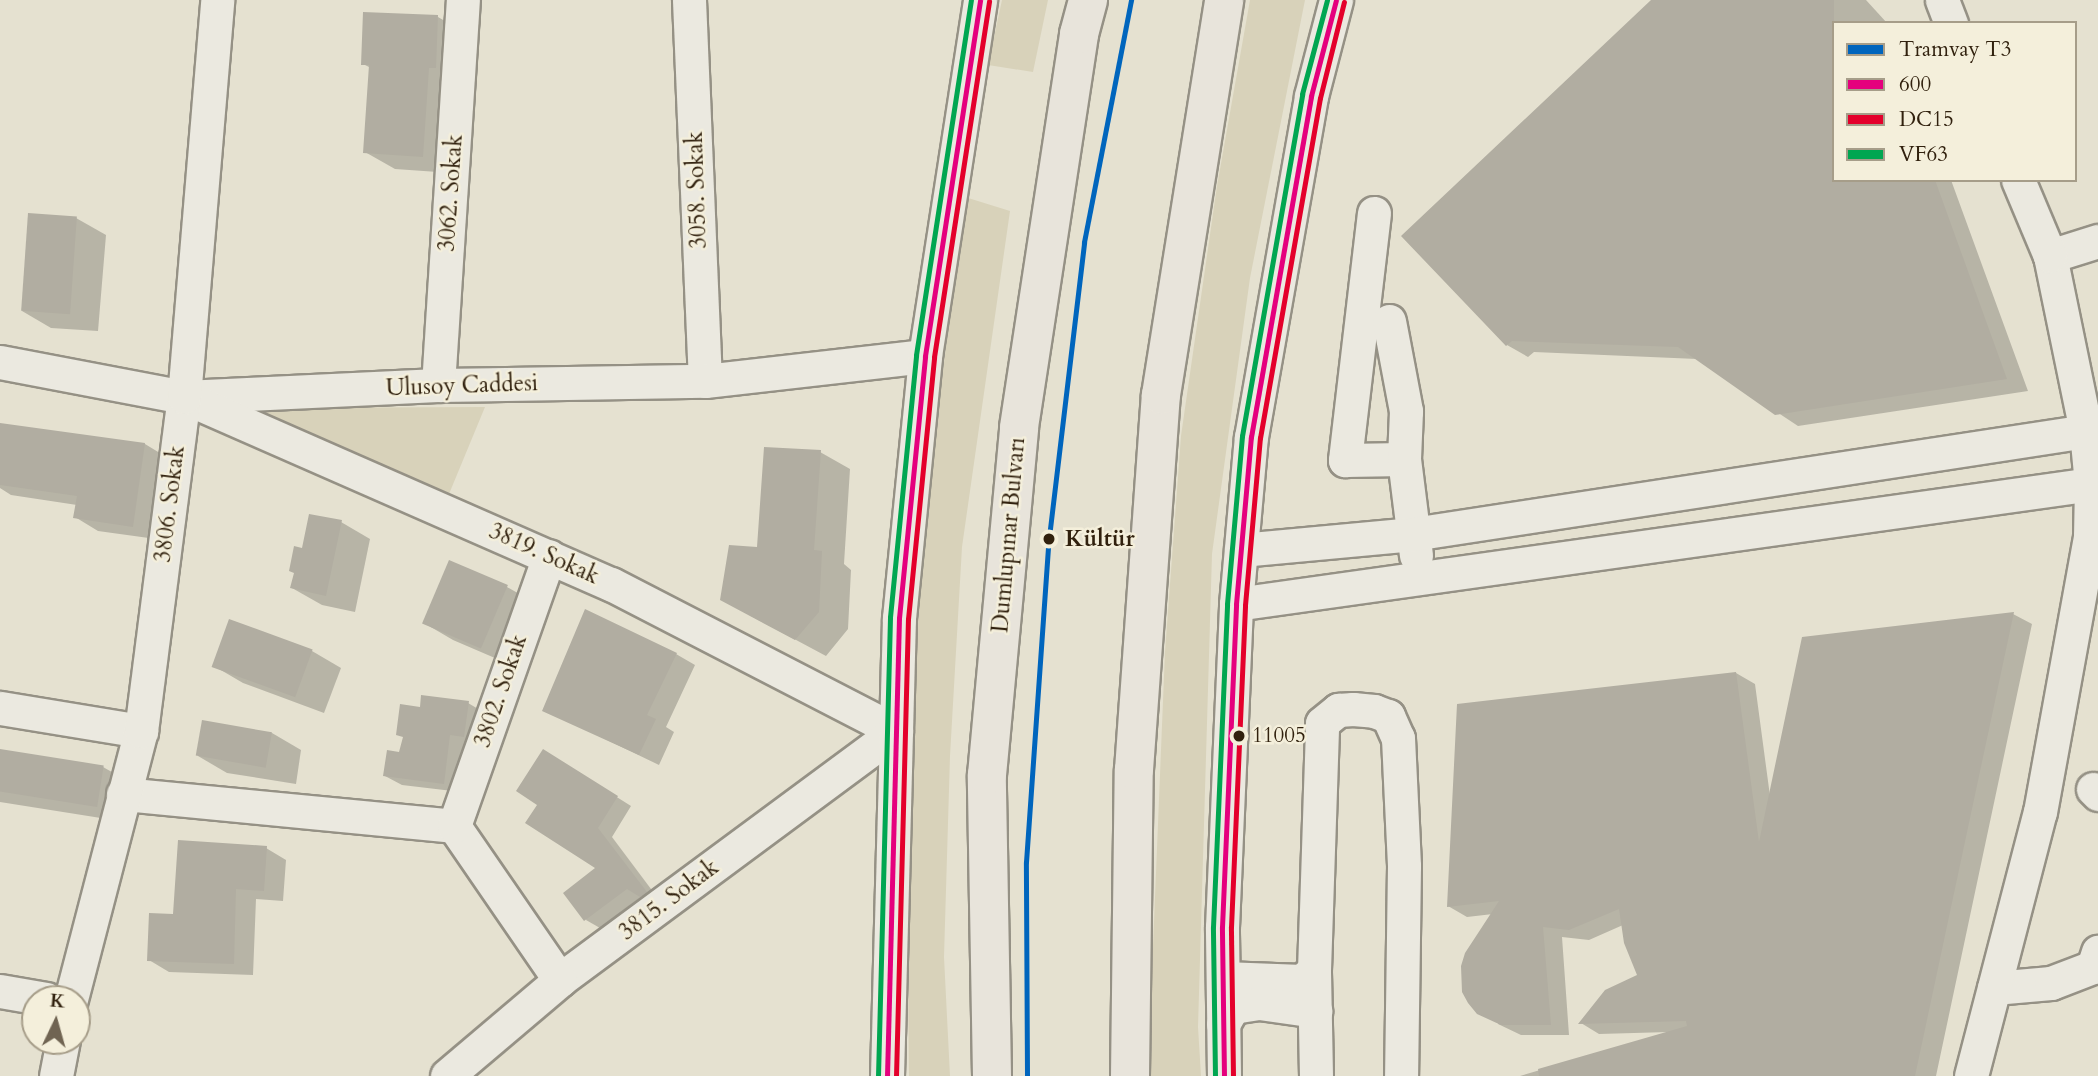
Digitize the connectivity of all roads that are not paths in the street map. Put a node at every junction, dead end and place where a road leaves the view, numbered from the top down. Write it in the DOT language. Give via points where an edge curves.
graph roads {
  1 [pos="217,0"];
  2 [pos="463,0"];
  3 [pos="689,0"];
  4 [pos="981,0"];
  5 [pos="1088,0"];
  6 [pos="1224,0"];
  7 [pos="1336,0"];
  8 [pos="1942,0"];
  9 [pos="1950,21"];
  10 [pos="2019,182"];
  11 [pos="1374,213"];
  12 [pos="2098,241"];
  13 [pos="2050,256"];
  14 [pos="1389,321"];
  15 [pos="925,356"];
  16 [pos="0,362"];
  17 [pos="705,381"];
  18 [pos="438,385"];
  19 [pos="184,397"];
  20 [pos="2086,431"];
  21 [pos="1404,459"];
  22 [pos="2091,484"];
  23 [pos="1731,486"];
  24 [pos="1698,491"];
  25 [pos="1413,534"];
  26 [pos="1716,537"];
  27 [pos="1241,550"];
  28 [pos="549,556"];
  29 [pos="1420,578"];
  30 [pos="1236,604"];
  31 [pos="0,708"];
  32 [pos="141,731"];
  33 [pos="895,731"];
  34 [pos="123,794"];
  35 [pos="454,826"];
  36 [pos="2098,952"];
  37 [pos="1314,970"];
  38 [pos="1223,978"];
  39 [pos="560,980"];
  40 [pos="75,985"];
  41 [pos="1994,988"];
  42 [pos="0,991"];
  43 [pos="21,995"];
  44 [pos="1315,1011"];
  45 [pos="1223,1024"];
  46 [pos="60,1055"];
  47 [pos="56,1076"];
  48 [pos="447,1076"];
  49 [pos="887,1076"];
  50 [pos="992,1076"];
  51 [pos="1130,1076"];
  52 [pos="1224,1076"];
  53 [pos="1315,1076"];
  54 [pos="1401,1076"];
  55 [pos="1971,1076"];
  1 -- 19 [label="street, 3806. Sokak"];
  2 -- 18 [label="street, 3062. Sokak"];
  3 -- 17 [label="street, 3058. Sokak"];
  4 -- 15 [label="street"];
  5 -- 50 [label="highway, Dumlupınar Bulvarı" via="1019,427 987,775"];
  6 -- 51 [label="highway" via="1161,395 1134,771"];
  7 -- 27 [label="street" via="1311,96 1271,313 1251,437"];
  8 -- 9 [label="street"];
  10 -- 13 [label="street"];
  11 -- 21 [label="street" via="1345,460"];
  12 -- 13 [label="street"];
  13 -- 20 [label="street"];
  14 -- 21 [label="street" via="1406,411"];
  15 -- 17 [label="street, Ulusoy Caddesi"];
  15 -- 33 [label="street" via="899,618"];
  16 -- 19 [label="street, Ulusoy Caddesi"];
  17 -- 18 [label="street, Ulusoy Caddesi"];
  18 -- 19 [label="street, Ulusoy Caddesi"];
  19 -- 28 [label="street, 3819. Sokak"];
  19 -- 32 [label="street, 3806. Sokak"];
  20 -- 22 [label="street"];
  20 -- 23 [label="street"];
  21 -- 25 [label="street"];
  22 -- 26 [label="street"];
  22 -- 41 [label="street" via="2090,537 2040,812"];
  23 -- 24 [label="street"];
  23 -- 26 [label="street" via="1741,496 1742,522"];
  24 -- 25 [label="street"];
  24 -- 26 [label="street" via="1690,505 1691,524"];
  25 -- 27 [label="street"];
  25 -- 29 [label="street"];
  26 -- 29 [label="street"];
  27 -- 30 [label="street"];
  28 -- 33 [label="street, 3819. Sokak"];
  28 -- 35 [label="street, 3802. Sokak"];
  29 -- 30 [label="street"];
  30 -- 38 [label="street"];
  31 -- 32 [label="street"];
  32 -- 34 [label="street, 3806. Sokak"];
  33 -- 39 [label="street, 3815. Sokak"];
  33 -- 49 [label="street"];
  34 -- 35 [label="street"];
  34 -- 40 [label="street, 3806. Sokak"];
  35 -- 39 [label="street"];
  36 -- 41 [label="street" via="2092,967 2051,983"];
  37 -- 38 [label="street" via="1302,981"];
  37 -- 44 [label="street"];
  37 -- 54 [label="street" via="1322,723 1338,710 1374,710 1388,716 1398,738 1404,866"];
  38 -- 45 [label="street"];
  39 -- 48 [label="street, 3815. Sokak"];
  41 -- 55 [label="street"];
  42 -- 43 [label="street"];
  44 -- 45 [label="street" via="1259,1003 1233,1007"];
  44 -- 53 [label="street"];
  45 -- 52 [label="street"];
  46 -- 47 [label="street"];
}
